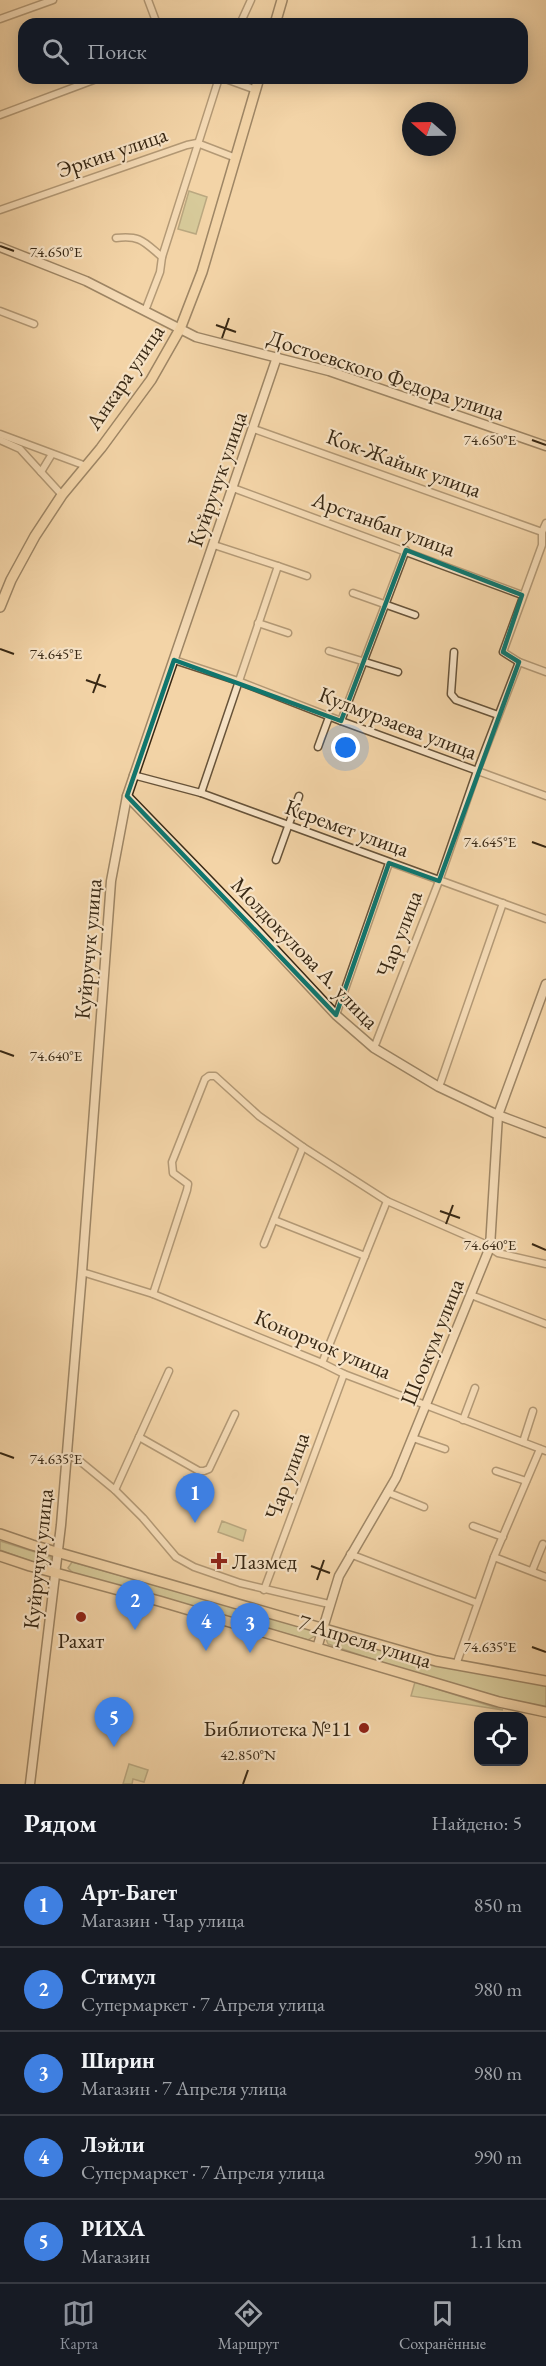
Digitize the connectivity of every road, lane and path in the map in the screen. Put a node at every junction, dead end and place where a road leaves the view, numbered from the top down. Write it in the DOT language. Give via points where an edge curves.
graph roads {
  1 [pos="53,0"];
  2 [pos="148,0"];
  3 [pos="251,0"];
  4 [pos="282,0"];
  5 [pos="155,18"];
  6 [pos="243,18"];
  7 [pos="277,18"];
  8 [pos="0,19"];
  9 [pos="83,84"];
  10 [pos="219,84"];
  11 [pos="238,84"];
  12 [pos="258,84"];
  13 [pos="256,90"];
  14 [pos="0,115"];
  15 [pos="197,143"];
  16 [pos="236,158"];
  17 [pos="0,210"];
  18 [pos="116,238"];
  19 [pos="0,247"];
  20 [pos="162,257"];
  21 [pos="0,311"];
  22 [pos="145,311"];
  23 [pos="34,324"];
  24 [pos="180,329"];
  25 [pos="277,357"];
  26 [pos="254,429"];
  27 [pos="0,434"];
  28 [pos="0,440"];
  29 [pos="546,446"];
  30 [pos="52,454"];
  31 [pos="86,466"];
  32 [pos="41,472"];
  33 [pos="233,488"];
  34 [pos="62,495"];
  35 [pos="546,523"];
  36 [pos="542,532"];
  37 [pos="214,545"];
  38 [pos="544,545"];
  39 [pos="406,550"];
  40 [pos="278,566"];
  41 [pos="308,576"];
  42 [pos="353,593"];
  43 [pos="522,595"];
  44 [pos="385,606"];
  45 [pos="0,607"];
  46 [pos="416,615"];
  47 [pos="258,623"];
  48 [pos="288,633"];
  49 [pos="329,651"];
  50 [pos="454,652"];
  51 [pos="174,660"];
  52 [pos="364,662"];
  53 [pos="519,662"];
  54 [pos="398,672"];
  55 [pos="546,672"];
  56 [pos="238,681"];
  57 [pos="498,715"];
  58 [pos="329,717"];
  59 [pos="341,722"];
  60 [pos="318,747"];
  61 [pos="477,771"];
  62 [pos="133,775"];
  63 [pos="201,793"];
  64 [pos="127,796"];
  65 [pos="299,796"];
  66 [pos="546,796"];
  67 [pos="289,826"];
  68 [pos="276,860"];
  69 [pos="389,863"];
  70 [pos="439,881"];
  71 [pos="503,903"];
  72 [pos="546,919"];
  73 [pos="546,984"];
  74 [pos="336,1015"];
  75 [pos="374,1048"];
  76 [pos="439,1087"];
  77 [pos="498,1115"];
  78 [pos="546,1133"];
  79 [pos="303,1147"];
  80 [pos="387,1201"];
  81 [pos="274,1220"];
  82 [pos="264,1244"];
  83 [pos="490,1247"];
  84 [pos="365,1256"];
  85 [pos="546,1264"];
  86 [pos="82,1272"];
  87 [pos="153,1294"];
  88 [pos="471,1295"];
  89 [pos="546,1324"];
  90 [pos="322,1363"];
  91 [pos="169,1371"];
  92 [pos="344,1374"];
  93 [pos="475,1388"];
  94 [pos="426,1406"];
  95 [pos="534,1411"];
  96 [pos="235,1413"];
  97 [pos="463,1420"];
  98 [pos="140,1437"];
  99 [pos="413,1438"];
  100 [pos="523,1442"];
  101 [pos="446,1449"];
  102 [pos="543,1450"];
  103 [pos="67,1454"];
  104 [pos="496,1471"];
  105 [pos="526,1481"];
  106 [pos="115,1490"];
  107 [pos="387,1492"];
  108 [pos="424,1507"];
  109 [pos="474,1526"];
  110 [pos="0,1534"];
  111 [pos="503,1537"];
  112 [pos="543,1544"];
  113 [pos="58,1552"];
  114 [pos="350,1554"];
  115 [pos="495,1557"];
  116 [pos="3,1558"];
  117 [pos="532,1571"];
  118 [pos="56,1573"];
  119 [pos="546,1577"];
  120 [pos="264,1590"];
  121 [pos="477,1603"];
  122 [pos="329,1604"];
  123 [pos="323,1628"];
  124 [pos="318,1648"];
  125 [pos="456,1665"];
  126 [pos="546,1681"];
  127 [pos="546,1712"];
  128 [pos="30,1784"];
  1 -- 8 [label="street"];
  2 -- 5 [label="street"];
  3 -- 6 [label="street"];
  4 -- 7 [label="main road"];
  9 -- 14 [label="street"];
  10 -- 15 [label="street"];
  11 -- 13 [label="street"];
  12 -- 13 [label="main road, Анкара улица"];
  13 -- 16 [label="main road, Анкара улица"];
  15 -- 16 [label="street, Эркин улица"];
  15 -- 17 [label="street, Эркин улица"];
  15 -- 20 [label="street"];
  16 -- 24 [label="main road, Анкара улица" via="202,272"];
  18 -- 20 [label="street" via="139,238"];
  19 -- 22 [label="street, Достоевского Федора улица" via="86,281"];
  20 -- 22 [label="street"];
  21 -- 23 [label="street"];
  22 -- 24 [label="street, Достоевского Федора улица"];
  24 -- 25 [label="street, Достоевского Федора улица" via="222,345"];
  24 -- 31 [label="main road, Анкара улица" via="151,380"];
  25 -- 26 [label="street, Куйручук улица"];
  25 -- 29 [label="street, Достоевского Федора улица" via="329,371"];
  26 -- 33 [label="street, Куйручук улица"];
  26 -- 36 [label="street, Кок-Жайык улица"];
  27 -- 30 [label="street"];
  28 -- 32 [label="street" via="20,449"];
  30 -- 31 [label="street"];
  30 -- 32 [label="street"];
  31 -- 34 [label="main road, Анкара улица"];
  32 -- 34 [label="street"];
  33 -- 37 [label="street, Куйручук улица"];
  33 -- 39 [label="street, Арстанбап улица"];
  34 -- 45 [label="main road, Анкара улица" via="22,558"];
  35 -- 36 [label="street"];
  36 -- 38 [label="street"];
  37 -- 40 [label="street"];
  37 -- 51 [label="street, Куйручук улица"];
  38 -- 43 [label="street"];
  39 -- 43 [label="street, Арстанбап улица"];
  39 -- 44 [label="street"];
  40 -- 41 [label="street"];
  40 -- 47 [label="street"];
  42 -- 44 [label="street"];
  43 -- 53 [label="street" via="503,652"];
  44 -- 46 [label="street"];
  44 -- 52 [label="street"];
  47 -- 48 [label="street"];
  47 -- 56 [label="street"];
  49 -- 52 [label="street"];
  50 -- 57 [label="street" via="451,694 456,700"];
  51 -- 56 [label="street, Кулмурзаева улица"];
  51 -- 62 [label="street, Куйручук улица"];
  52 -- 54 [label="street"];
  52 -- 59 [label="street"];
  53 -- 55 [label="street"];
  53 -- 57 [label="street, Чар улица"];
  56 -- 58 [label="street, Кулмурзаева улица"];
  56 -- 63 [label="street"];
  57 -- 61 [label="street, Чар улица"];
  58 -- 59 [label="street, Кулмурзаева улица"];
  58 -- 60 [label="street"];
  59 -- 61 [label="street, Кулмурзаева улица"];
  61 -- 66 [label="street, Кулмурзаева улица"];
  61 -- 70 [label="street, Чар улица"];
  62 -- 63 [label="street, Керемет улица"];
  62 -- 64 [label="street, Куйручук улица"];
  63 -- 67 [label="street, Керемет улица"];
  64 -- 74 [label="street, Молдокулова А. улица"];
  64 -- 86 [label="street, Куйручук улица" via="111,881"];
  65 -- 67 [label="street"];
  67 -- 68 [label="street"];
  67 -- 69 [label="street, Керемет улица"];
  69 -- 70 [label="street, Керемет улица"];
  69 -- 74 [label="street"];
  70 -- 71 [label="street, Керемет улица"];
  70 -- 75 [label="street, Чар улица"];
  71 -- 72 [label="street, Керемет улица"];
  71 -- 76 [label="street"];
  73 -- 77 [label="street, Шоокум улица"];
  74 -- 75 [label="street, Молдокулова А. улица"];
  75 -- 76 [label="street, Молдокулова А. улица"];
  76 -- 77 [label="street, Молдокулова А. улица"];
  77 -- 78 [label="street, Молдокулова А. улица"];
  77 -- 83 [label="street, Шоокум улица"];
  79 -- 80 [label="street"];
  79 -- 81 [label="street"];
  79 -- 87 [label="street" via="214,1076 205,1079 172,1162 173,1173 188,1184"];
  80 -- 83 [label="street"];
  80 -- 84 [label="street"];
  81 -- 82 [label="street"];
  81 -- 84 [label="street"];
  83 -- 85 [label="street" via="498,1253"];
  83 -- 88 [label="street, Шоокум улица"];
  84 -- 90 [label="street"];
  86 -- 87 [label="street, Конорчок улица"];
  86 -- 103 [label="street, Куйручук улица"];
  87 -- 90 [label="street, Конорчок улица"];
  88 -- 89 [label="street"];
  88 -- 94 [label="street, Шоокум улица"];
  90 -- 92 [label="street, Конорчок улица"];
  91 -- 98 [label="street"];
  92 -- 94 [label="street, Конорчок улица"];
  92 -- 120 [label="street, Чар улица"];
  93 -- 97 [label="street"];
  94 -- 97 [label="street, Конорчок улица"];
  94 -- 99 [label="street, Шоокум улица"];
  95 -- 100 [label="street"];
  96 -- 98 [label="street" via="209,1469 204,1471"];
  97 -- 100 [label="street, Конорчок улица"];
  98 -- 106 [label="street"];
  99 -- 101 [label="street"];
  99 -- 107 [label="street, Шоокум улица"];
  100 -- 102 [label="street, Конорчок улица"];
  102 -- 105 [label="street"];
  103 -- 106 [label="street"];
  103 -- 113 [label="street, Куйручук улица"];
  104 -- 105 [label="street"];
  105 -- 111 [label="street"];
  106 -- 120 [label="street" via="176,1557 194,1567"];
  107 -- 108 [label="street"];
  107 -- 114 [label="street, Шоокум улица"];
  109 -- 111 [label="street"];
  110 -- 113 [label="main road, 7 Апреля улица"];
  111 -- 115 [label="street"];
  112 -- 117 [label="street"];
  113 -- 118 [label="street, Куйручук улица"];
  113 -- 123 [label="main road, 7 Апреля улица"];
  114 -- 121 [label="street"];
  114 -- 122 [label="street, Шоокум улица"];
  115 -- 117 [label="street"];
  115 -- 121 [label="street"];
  116 -- 118 [label="main road, 7 Апреля улица"];
  117 -- 119 [label="street"];
  118 -- 124 [label="main road, 7 Апреля улица"];
  118 -- 128 [label="street, Куйручук улица"];
  120 -- 122 [label="street"];
  121 -- 125 [label="street"];
  122 -- 123 [label="street, Шоокум улица"];
  123 -- 124 [label="street, Шоокум улица"];
  123 -- 125 [label="main road, 7 Апреля улица"];
  124 -- 127 [label="main road, 7 Апреля улица"];
  125 -- 126 [label="main road, 7 Апреля улица"];
}
